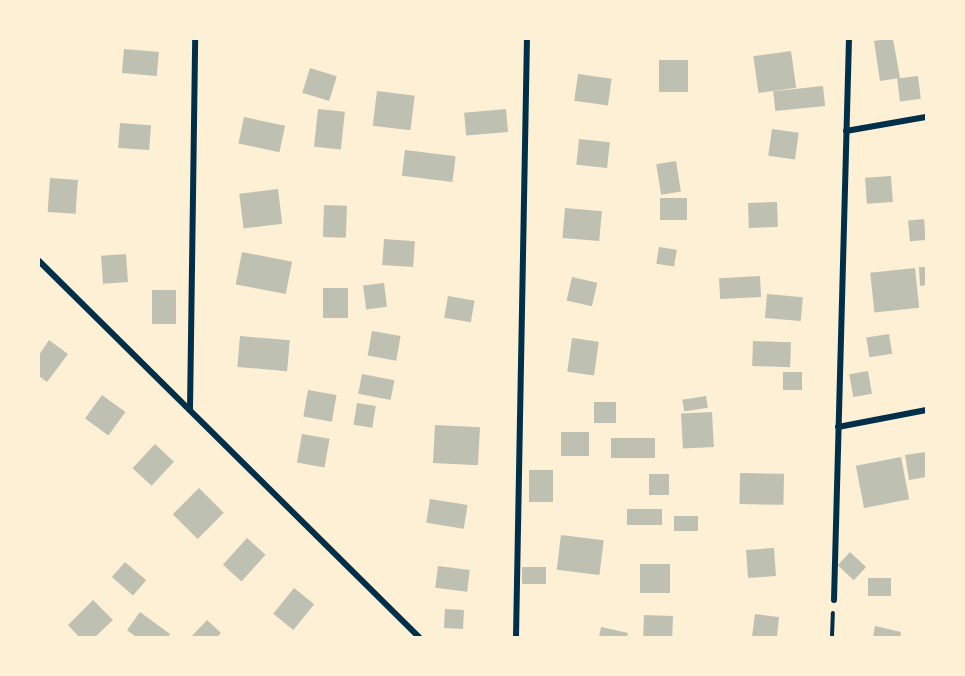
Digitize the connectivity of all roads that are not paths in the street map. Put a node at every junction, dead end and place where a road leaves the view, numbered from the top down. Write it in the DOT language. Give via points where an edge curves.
graph roads {
  1 [pos="195,39"];
  2 [pos="527,39"];
  3 [pos="849,39"];
  4 [pos="926,117"];
  5 [pos="846,131"];
  6 [pos="39,261"];
  7 [pos="190,410"];
  8 [pos="926,410"];
  9 [pos="838,427"];
  10 [pos="834,600"];
  11 [pos="419,637"];
  12 [pos="516,637"];
  1 -- 7 [label="street"];
  2 -- 12 [label="street"];
  3 -- 5 [label="street"];
  4 -- 5 [label="street"];
  5 -- 9 [label="street"];
  6 -- 7 [label="street"];
  7 -- 11 [label="street"];
  8 -- 9 [label="street"];
  9 -- 10 [label="street"];
}
